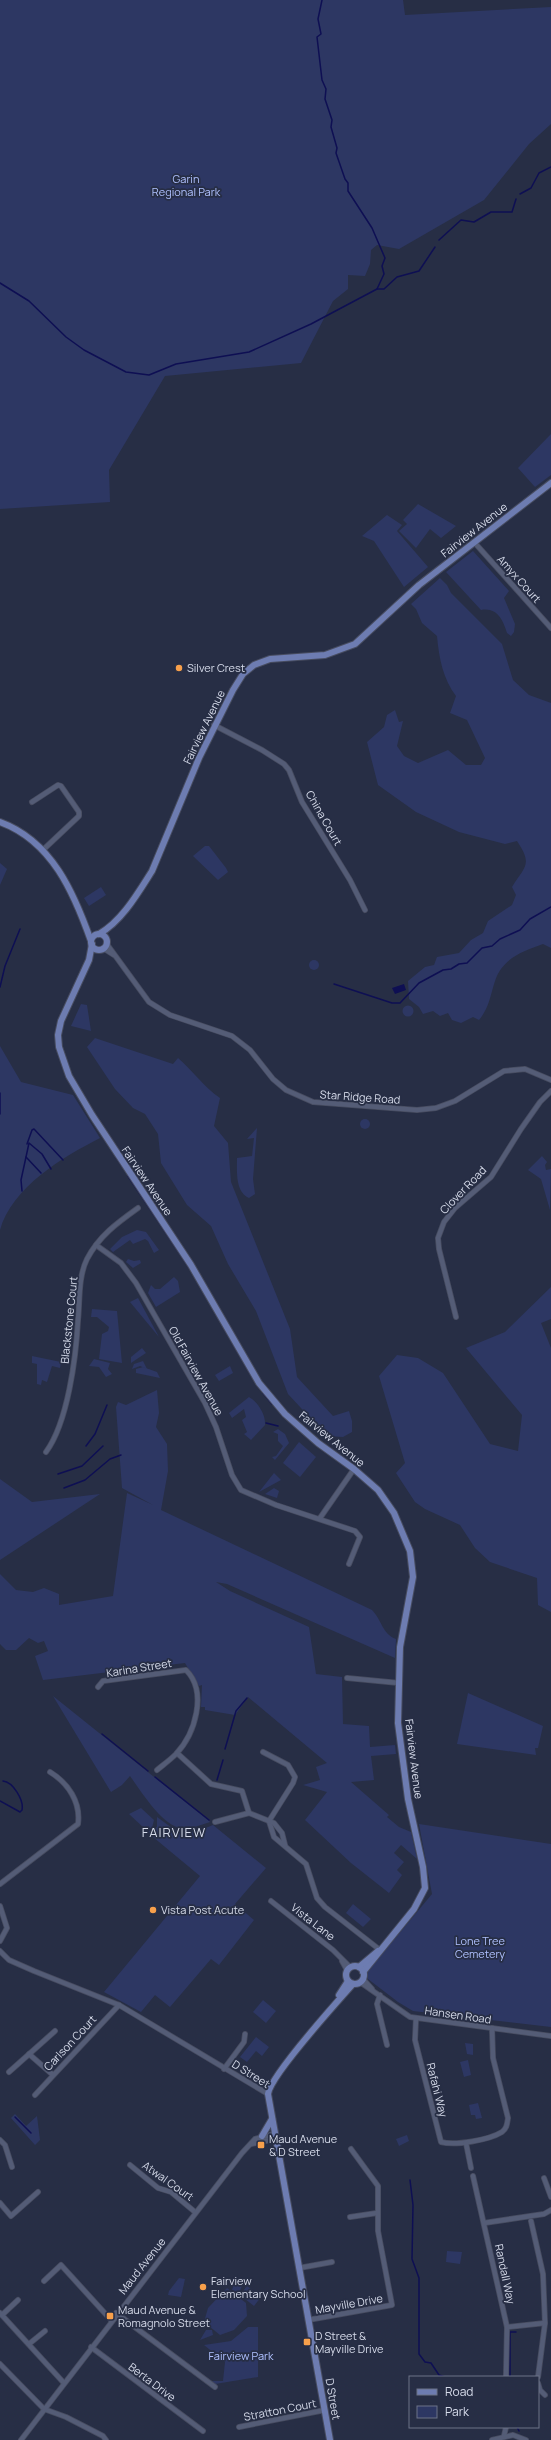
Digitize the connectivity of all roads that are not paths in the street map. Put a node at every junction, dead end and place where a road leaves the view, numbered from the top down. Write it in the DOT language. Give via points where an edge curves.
graph roads {
  1 [pos="551,483"];
  2 [pos="474,542"];
  3 [pos="551,628"];
  4 [pos="214,725"];
  5 [pos="32,802"];
  6 [pos="0,822"];
  7 [pos="44,849"];
  8 [pos="365,910"];
  9 [pos="83,920"];
  10 [pos="111,926"];
  11 [pos="98,934"];
  12 [pos="92,943"];
  13 [pos="104,945"];
  14 [pos="88,960"];
  15 [pos="551,1080"];
  16 [pos="551,1092"];
  17 [pos="138,1208"];
  18 [pos="96,1245"];
  19 [pos="456,1317"];
  20 [pos="46,1452"];
  21 [pos="354,1469"];
  22 [pos="320,1518"];
  23 [pos="349,1564"];
  24 [pos="347,1678"];
  25 [pos="399,1683"];
  26 [pos="98,1687"];
  27 [pos="263,1752"];
  28 [pos="177,1753"];
  29 [pos="157,1770"];
  30 [pos="50,1772"];
  31 [pos="249,1813"];
  32 [pos="269,1821"];
  33 [pos="215,1822"];
  34 [pos="279,1827"];
  35 [pos="272,1831"];
  36 [pos="285,1845"];
  37 [pos="0,1884"];
  38 [pos="271,1901"];
  39 [pos="0,1906"];
  40 [pos="0,1941"];
  41 [pos="380,1950"];
  42 [pos="0,1951"];
  43 [pos="349,1968"];
  44 [pos="361,1969"];
  45 [pos="362,1981"];
  46 [pos="350,1983"];
  47 [pos="380,1995"];
  48 [pos="119,2005"];
  49 [pos="416,2018"];
  50 [pos="492,2028"];
  51 [pos="55,2031"];
  52 [pos="245,2034"];
  53 [pos="551,2036"];
  54 [pos="387,2045"];
  55 [pos="29,2054"];
  56 [pos="224,2069"];
  57 [pos="9,2072"];
  58 [pos="53,2075"];
  59 [pos="268,2094"];
  60 [pos="35,2095"];
  61 [pos="272,2119"];
  62 [pos="274,2134"];
  63 [pos="262,2136"];
  64 [pos="0,2140"];
  65 [pos="466,2143"];
  66 [pos="252,2144"];
  67 [pos="351,2149"];
  68 [pos="130,2165"];
  69 [pos="12,2167"];
  70 [pos="471,2168"];
  71 [pos="473,2176"];
  72 [pos="544,2178"];
  73 [pos="38,2192"];
  74 [pos="551,2197"];
  75 [pos="0,2203"];
  76 [pos="551,2210"];
  77 [pos="195,2212"];
  78 [pos="377,2213"];
  79 [pos="350,2217"];
  80 [pos="531,2221"];
  81 [pos="484,2223"];
  82 [pos="332,2262"];
  83 [pos="299,2268"];
  84 [pos="44,2281"];
  85 [pos="18,2300"];
  86 [pos="1,2314"];
  87 [pos="116,2314"];
  88 [pos="111,2320"];
  89 [pos="308,2320"];
  90 [pos="545,2323"];
  91 [pos="507,2327"];
  92 [pos="45,2331"];
  93 [pos="29,2344"];
  94 [pos="91,2346"];
  95 [pos="0,2364"];
  96 [pos="506,2376"];
  97 [pos="538,2376"];
  98 [pos="64,2382"];
  99 [pos="539,2386"];
  100 [pos="215,2387"];
  101 [pos="545,2395"];
  102 [pos="44,2409"];
  103 [pos="325,2410"];
  104 [pos="239,2427"];
  105 [pos="506,2428"];
  106 [pos="203,2431"];
  107 [pos="504,2436"];
  108 [pos="21,2440"];
  109 [pos="106,2440"];
  110 [pos="330,2440"];
  111 [pos="492,2440"];
  112 [pos="526,2440"];
  1 -- 2 [label="main road, Fairview Avenue"];
  2 -- 3 [label="street, Amyx Court"];
  2 -- 4 [label="main road, Fairview Avenue" via="419,585 355,644 324,655 271,659 254,666 237,682"];
  4 -- 8 [label="street, China Court" via="262,750 289,770 302,802 350,880"];
  4 -- 10 [label="main road, Fairview Avenue" via="152,871"];
  5 -- 7 [label="street" via="58,785 79,812 79,816"];
  6 -- 7 [label="main road" via="27,835"];
  7 -- 9 [label="main road" via="61,873"];
  9 -- 11 [label="main road"];
  9 -- 12 [label="main road"];
  10 -- 11 [label="main road, Fairview Avenue"];
  10 -- 13 [label="main road, Fairview Avenue"];
  11 -- 12 [label="main road, Fairview Avenue"];
  11 -- 13 [label="main road"];
  12 -- 13 [label="main road"];
  12 -- 14 [label="main road, Fairview Avenue"];
  13 -- 14 [label="main road, Fairview Avenue"];
  13 -- 15 [label="street, Star Ridge Road" via="115,955 141,994 154,1005 170,1015 232,1036 250,1050 273,1079 286,1090 313,1102 418,1110 436,1108 455,1101 504,1071 525,1070"];
  14 -- 21 [label="main road, Fairview Avenue" via="61,1021 58,1035 60,1053 69,1076 191,1265 259,1383 285,1414 318,1443"];
  16 -- 19 [label="street, Clover Road" via="532,1113 491,1176 455,1208 444,1222 438,1238"];
  17 -- 18 [label="street, Blackstone Court" via="109,1228"];
  18 -- 20 [label="street, Blackstone Court" via="86,1261 81,1278 77,1348 71,1380 55,1440"];
  18 -- 22 [label="street, Old Fairview Avenue" via="121,1263 136,1283 205,1403 232,1475 241,1490 276,1505"];
  21 -- 22 [label="street"];
  21 -- 25 [label="main road, Fairview Avenue" via="378,1490 394,1513 410,1551 413,1577 400,1647"];
  22 -- 23 [label="street, Old Fairview Avenue" via="355,1531 360,1537"];
  24 -- 25 [label="street"];
  25 -- 41 [label="main road, Fairview Avenue" via="400,1749 425,1888 414,1909"];
  26 -- 28 [label="street, Karina Street" via="103,1681 186,1670 198,1691 199,1704 185,1741"];
  27 -- 32 [label="street" via="288,1765 293,1770 294,1777 293,1783"];
  28 -- 29 [label="street, Karina Street"];
  28 -- 31 [label="street" via="211,1784 242,1791"];
  30 -- 37 [label="street" via="62,1779 75,1800 80,1811 78,1824"];
  31 -- 32 [label="street"];
  31 -- 33 [label="street"];
  32 -- 34 [label="street"];
  32 -- 35 [label="street"];
  34 -- 35 [label="street"];
  34 -- 36 [label="street"];
  35 -- 36 [label="street" via="274,1837"];
  36 -- 41 [label="street" via="306,1864 317,1898 324,1907"];
  38 -- 43 [label="street, Vista Lane" via="333,1950"];
  39 -- 40 [label="street" via="7,1928"];
  41 -- 44 [label="main road, Fairview Avenue"];
  42 -- 48 [label="street, D Street" via="8,1960"];
  43 -- 44 [label="main road"];
  43 -- 46 [label="main road" via="346,1976"];
  44 -- 45 [label="main road"];
  45 -- 46 [label="main road"];
  45 -- 47 [label="street, Hansen Road"];
  46 -- 59 [label="main road" via="268,2088"];
  47 -- 49 [label="street, Hansen Road" via="410,2017"];
  47 -- 54 [label="street" via="377,2004"];
  48 -- 56 [label="street, D Street"];
  48 -- 58 [label="street, Carlson Court"];
  49 -- 50 [label="street, Hansen Road"];
  49 -- 65 [label="street, Rafahi Way" via="415,2040 441,2142"];
  50 -- 53 [label="street, Hansen Road"];
  50 -- 65 [label="street" via="493,2058 508,2118 507,2126 501,2132"];
  51 -- 55 [label="street"];
  52 -- 56 [label="street" via="244,2042"];
  55 -- 57 [label="street"];
  55 -- 58 [label="street"];
  56 -- 59 [label="street, D Street"];
  58 -- 60 [label="street, Carlson Court"];
  59 -- 61 [label="main road, D Street"];
  61 -- 62 [label="main road, D Street"];
  61 -- 63 [label="main road"];
  62 -- 63 [label="street, Maud Avenue"];
  62 -- 66 [label="street, Maud Avenue" via="270,2140"];
  62 -- 83 [label="main road, D Street"];
  63 -- 66 [label="street, Maud Avenue" via="255,2139"];
  64 -- 69 [label="street" via="5,2145"];
  65 -- 70 [label="street"];
  66 -- 77 [label="street, Maud Avenue" via="242,2152"];
  67 -- 78 [label="street" via="378,2186"];
  68 -- 77 [label="street, Atwal Court" via="158,2188 172,2192"];
  71 -- 81 [label="street, Randall Way"];
  72 -- 74 [label="street"];
  73 -- 75 [label="street" via="11,2216"];
  76 -- 81 [label="street" via="544,2214"];
  77 -- 87 [label="street, Maud Avenue"];
  78 -- 79 [label="street"];
  78 -- 89 [label="street, Mayville Drive" via="392,2305"];
  80 -- 90 [label="street" via="543,2274"];
  81 -- 91 [label="street, Randall Way"];
  82 -- 83 [label="street"];
  83 -- 89 [label="main road, D Street"];
  84 -- 88 [label="street" via="61,2265"];
  85 -- 86 [label="street"];
  86 -- 93 [label="street"];
  87 -- 88 [label="street, Maud Avenue"];
  87 -- 100 [label="street"];
  88 -- 94 [label="street, Maud Avenue"];
  89 -- 103 [label="main road, D Street"];
  90 -- 91 [label="street"];
  90 -- 97 [label="street"];
  91 -- 96 [label="street, Randall Way"];
  92 -- 93 [label="street"];
  93 -- 98 [label="street"];
  94 -- 98 [label="street, Maud Avenue"];
  94 -- 106 [label="street, Berta Drive"];
  95 -- 102 [label="street"];
  98 -- 102 [label="street, Maud Avenue"];
  99 -- 101 [label="street"];
  102 -- 108 [label="street, Maud Avenue"];
  102 -- 109 [label="street" via="66,2417"];
  103 -- 104 [label="street, Stratton Court"];
  103 -- 110 [label="main road, D Street"];
  105 -- 107 [label="street"];
  107 -- 111 [label="street"];
  107 -- 112 [label="street" via="513,2435"];
}
